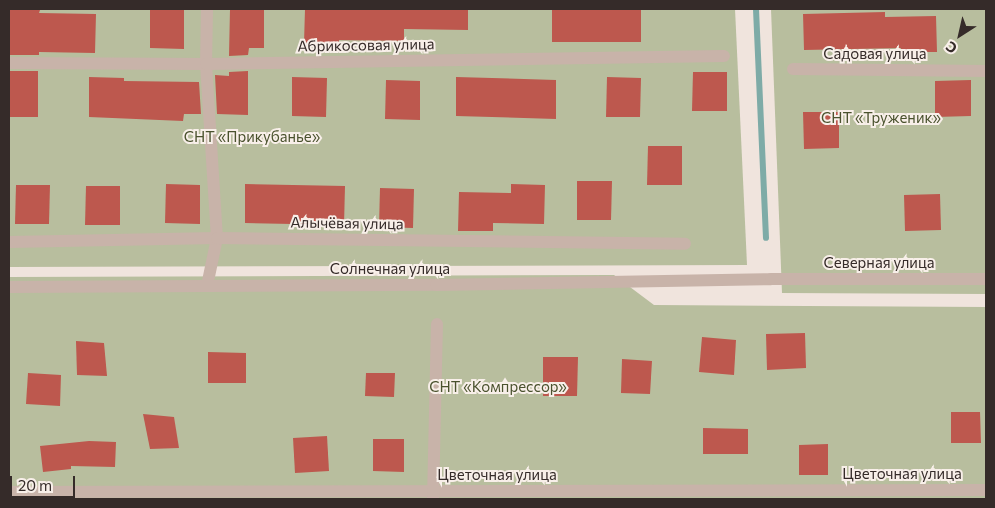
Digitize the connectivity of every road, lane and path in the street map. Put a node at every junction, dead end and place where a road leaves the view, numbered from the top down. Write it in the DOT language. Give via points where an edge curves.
graph roads {
  1 [pos="207,9"];
  2 [pos="724,56"];
  3 [pos="9,63"];
  4 [pos="206,64"];
  5 [pos="793,69"];
  6 [pos="986,71"];
  7 [pos="217,238"];
  8 [pos="9,242"];
  9 [pos="685,244"];
  10 [pos="771,279"];
  11 [pos="986,280"];
  12 [pos="208,286"];
  13 [pos="9,287"];
  14 [pos="436,324"];
  15 [pos="986,490"];
  16 [pos="9,492"];
  17 [pos="433,495"];
  1 -- 4 [label="street"];
  2 -- 4 [label="street, Абрикосовая улица"];
  3 -- 4 [label="street, Абрикосовая улица"];
  4 -- 7 [label="street"];
  5 -- 6 [label="street, Садовая улица"];
  7 -- 8 [label="street, Алычёвая улица"];
  7 -- 9 [label="street, Алычёвая улица"];
  7 -- 12 [label="street"];
  10 -- 11 [label="street, Северная улица"];
  10 -- 12 [label="street, Солнечная улица"];
  12 -- 13 [label="street, Солнечная улица"];
  14 -- 17 [label="street"];
  15 -- 17 [label="street, Цветочная улица"];
  16 -- 17 [label="street, Цветочная улица"];
}
